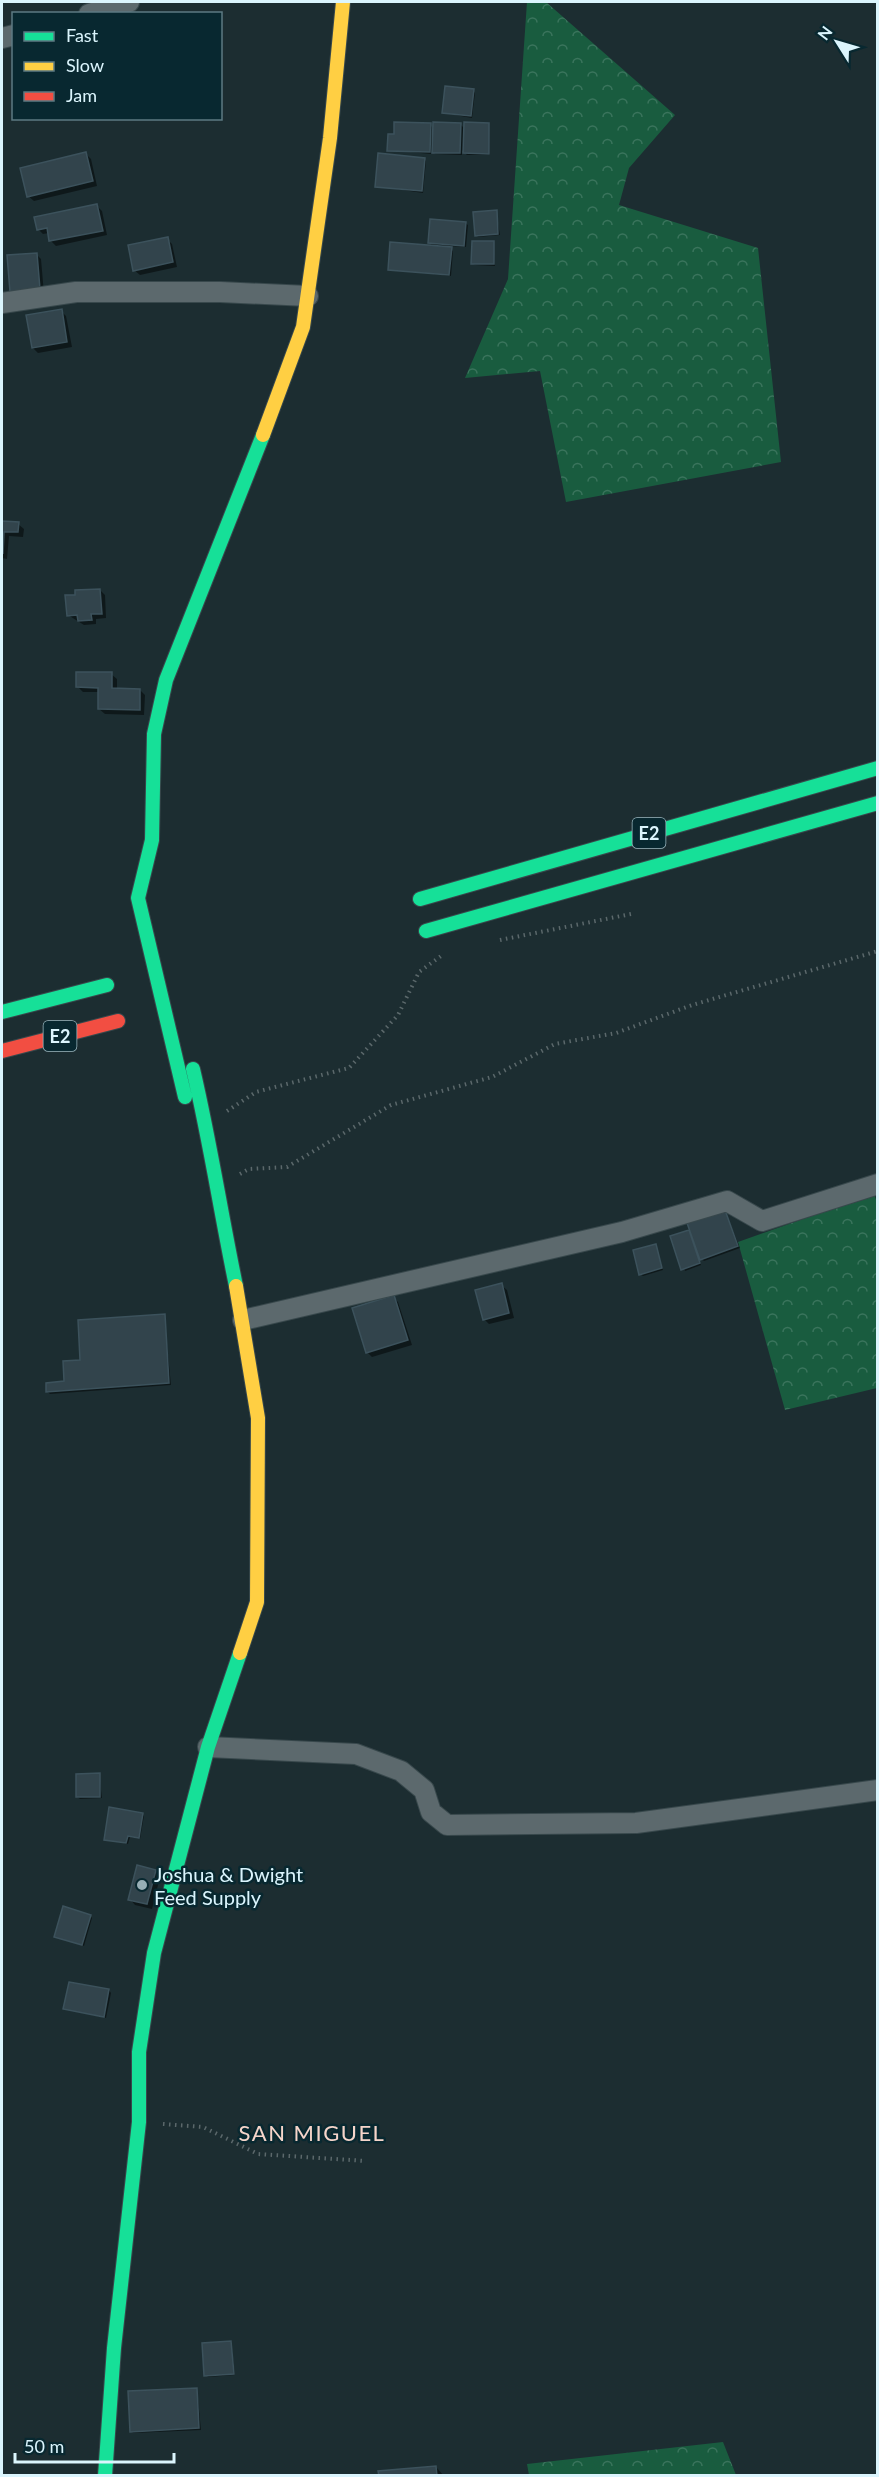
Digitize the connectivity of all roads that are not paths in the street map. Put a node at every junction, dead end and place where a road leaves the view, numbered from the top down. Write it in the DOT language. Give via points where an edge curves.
graph roads {
  1 [pos="129,2"];
  2 [pos="343,2"];
  3 [pos="95,12"];
  4 [pos="308,296"];
  5 [pos="2,303"];
  6 [pos="878,768"];
  7 [pos="878,803"];
  8 [pos="420,899"];
  9 [pos="426,931"];
  10 [pos="107,985"];
  11 [pos="2,1012"];
  12 [pos="118,1021"];
  13 [pos="2,1051"];
  14 [pos="193,1069"];
  15 [pos="204,1126"];
  16 [pos="878,1184"];
  17 [pos="243,1320"];
  18 [pos="208,1747"];
  19 [pos="878,1790"];
  20 [pos="105,2475"];
  1 -- 3 [label="street"];
  2 -- 4 [label="main road" via="330,138"];
  4 -- 5 [label="street" via="76,291"];
  4 -- 15 [label="main road" via="296,351 166,680 154,734 152,840 138,898 188,1110"];
  6 -- 8 [label="main road, E2"];
  7 -- 9 [label="main road, E2"];
  10 -- 11 [label="main road, E2"];
  12 -- 13 [label="main road, E2"];
  14 -- 15 [label="main road"];
  15 -- 17 [label="main road" via="214,1160 216,1188"];
  16 -- 17 [label="street" via="762,1221 727,1201 622,1232"];
  17 -- 18 [label="main road" via="258,1418 257,1602"];
  18 -- 19 [label="street" via="356,1754 401,1771 424,1790 431,1812 447,1825 636,1823"];
  18 -- 20 [label="main road" via="154,1953 140,2052 139,2122 114,2348"];
}
